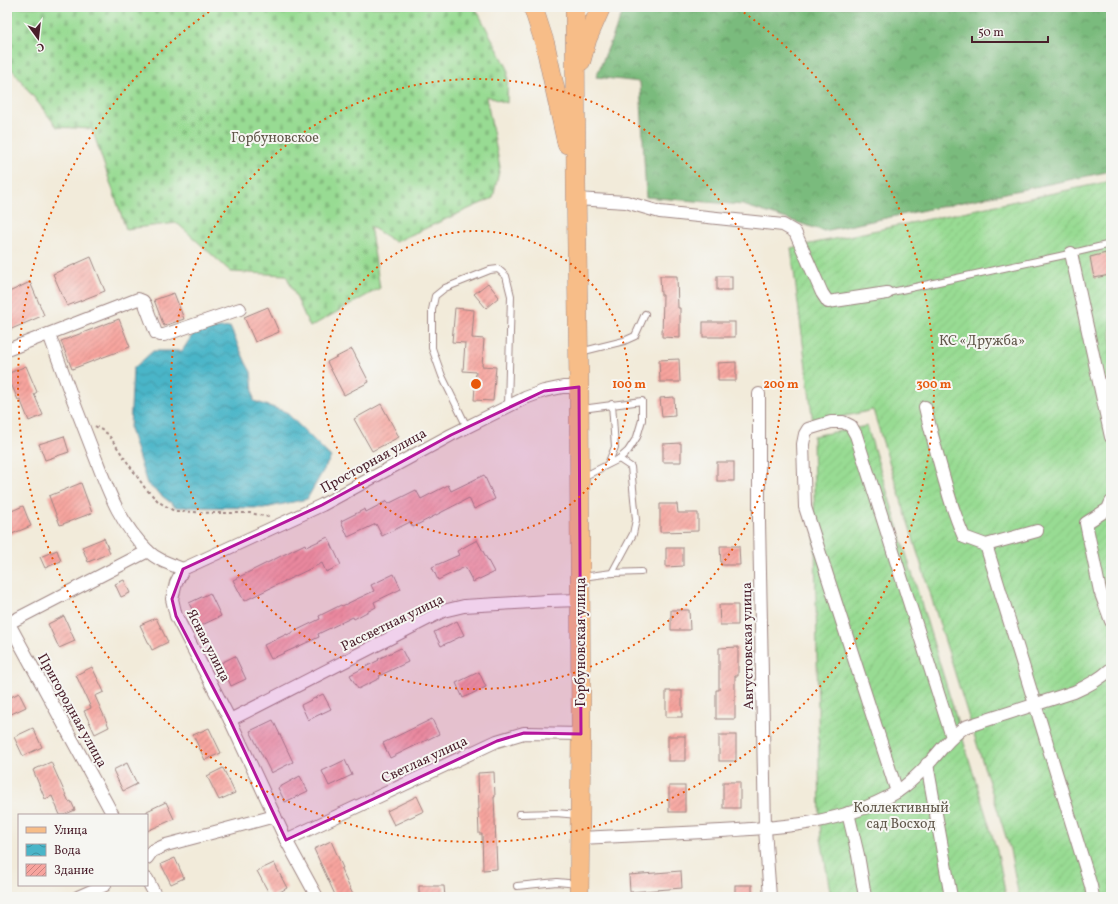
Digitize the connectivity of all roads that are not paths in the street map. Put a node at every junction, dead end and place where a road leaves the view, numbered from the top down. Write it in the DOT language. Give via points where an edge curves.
graph roads {
  1 [pos="532,7"];
  2 [pos="575,7"];
  3 [pos="601,7"];
  4 [pos="575,98"];
  5 [pos="576,191"];
  6 [pos="1111,244"];
  7 [pos="1071,253"];
  8 [pos="887,293"];
  9 [pos="240,309"];
  10 [pos="645,314"];
  11 [pos="49,334"];
  12 [pos="7,350"];
  13 [pos="579,353"];
  14 [pos="579,387"];
  15 [pos="759,394"];
  16 [pos="612,404"];
  17 [pos="508,406"];
  18 [pos="925,408"];
  19 [pos="579,410"];
  20 [pos="467,427"];
  21 [pos="1111,437"];
  22 [pos="619,459"];
  23 [pos="608,464"];
  24 [pos="580,478"];
  25 [pos="1111,502"];
  26 [pos="1037,531"];
  27 [pos="986,545"];
  28 [pos="148,551"];
  29 [pos="183,569"];
  30 [pos="641,572"];
  31 [pos="612,573"];
  32 [pos="580,577"];
  33 [pos="580,600"];
  34 [pos="1111,621"];
  35 [pos="8,622"];
  36 [pos="1111,669"];
  37 [pos="1035,704"];
  38 [pos="230,720"];
  39 [pos="581,734"];
  40 [pos="952,737"];
  41 [pos="927,764"];
  42 [pos="897,792"];
  43 [pos="848,813"];
  44 [pos="112,814"];
  45 [pos="519,814"];
  46 [pos="275,816"];
  47 [pos="580,816"];
  48 [pos="765,829"];
  49 [pos="580,838"];
  50 [pos="286,840"];
  51 [pos="148,857"];
  52 [pos="148,881"];
  53 [pos="103,886"];
  54 [pos="517,886"];
  55 [pos="579,890"];
  56 [pos="78,897"];
  57 [pos="156,897"];
  58 [pos="317,897"];
  59 [pos="770,897"];
  60 [pos="866,897"];
  61 [pos="951,897"];
  62 [pos="1093,897"];
  1 -- 5 [label="main road" via="546,44"];
  2 -- 4 [label="main road"];
  3 -- 4 [label="main road" via="582,56"];
  4 -- 5 [label="main road"];
  5 -- 8 [label="street" via="660,212 783,226 795,232 822,294 828,302"];
  5 -- 13 [label="main road, Горбуновская улица"];
  6 -- 7 [label="lane"];
  7 -- 8 [label="lane"];
  7 -- 21 [label="street"];
  9 -- 11 [label="street" via="160,335 156,333 145,304 138,299"];
  10 -- 13 [label="lane" via="635,336"];
  11 -- 12 [label="street"];
  11 -- 28 [label="street" via="78,416 116,508 131,532"];
  13 -- 14 [label="main road, Горбуновская улица"];
  14 -- 17 [label="street, Просторная улица" via="544,391"];
  14 -- 19 [label="main road, Горбуновская улица"];
  15 -- 48 [label="street, Августовская улица"];
  16 -- 19 [label="lane"];
  16 -- 22 [label="lane" via="642,401 642,420 637,437"];
  16 -- 23 [label="lane" via="615,448"];
  17 -- 20 [label="street, Просторная улица"];
  17 -- 20 [label="lane" via="511,296 506,276 498,269 445,288 436,296 432,310 432,348 442,376"];
  18 -- 27 [label="street" via="959,526 964,537"];
  19 -- 24 [label="main road, Горбуновская улица"];
  20 -- 29 [label="street, Просторная улица" via="322,505"];
  22 -- 23 [label="lane"];
  22 -- 31 [label="lane" via="631,467 636,520 633,534"];
  23 -- 24 [label="lane"];
  24 -- 32 [label="main road, Горбуновская улица"];
  25 -- 34 [label="street" via="1108,509 1086,524 1100,591"];
  26 -- 27 [label="street"];
  27 -- 37 [label="street"];
  28 -- 29 [label="street" via="157,558"];
  28 -- 35 [label="street"];
  29 -- 38 [label="street, Ясная улица" via="172,599 176,616"];
  30 -- 31 [label="lane"];
  31 -- 32 [label="lane"];
  32 -- 33 [label="main road, Горбуновская улица"];
  33 -- 38 [label="street, Рассветная улица" via="464,606 443,611"];
  33 -- 39 [label="main road, Горбуновская улица"];
  35 -- 44 [label="street, Пригородная улица"];
  36 -- 37 [label="street" via="1087,687"];
  37 -- 40 [label="street" via="965,727"];
  37 -- 62 [label="street"];
  38 -- 46 [label="street, Ясная улица"];
  39 -- 47 [label="main road, Горбуновская улица"];
  39 -- 50 [label="street, Светлая улица" via="524,733 497,741"];
  40 -- 41 [label="street"];
  40 -- 42 [label="street" via="856,435 851,426 843,422 831,422 808,429 803,444 805,507"];
  41 -- 42 [label="street"];
  41 -- 61 [label="street"];
  42 -- 43 [label="street"];
  43 -- 48 [label="street" via="824,820"];
  43 -- 60 [label="street"];
  45 -- 47 [label="lane" via="556,813"];
  46 -- 50 [label="street, Ясная улица"];
  46 -- 51 [label="street" via="166,845 152,851"];
  47 -- 49 [label="main road, Горбуновская улица"];
  48 -- 49 [label="street"];
  48 -- 59 [label="street, Августовская улица"];
  49 -- 55 [label="main road, Горбуновская улица"];
  50 -- 58 [label="street, Ясная улица"];
  52 -- 57 [label="street"];
  53 -- 56 [label="street"];
  54 -- 55 [label="lane" via="558,882"];
}
